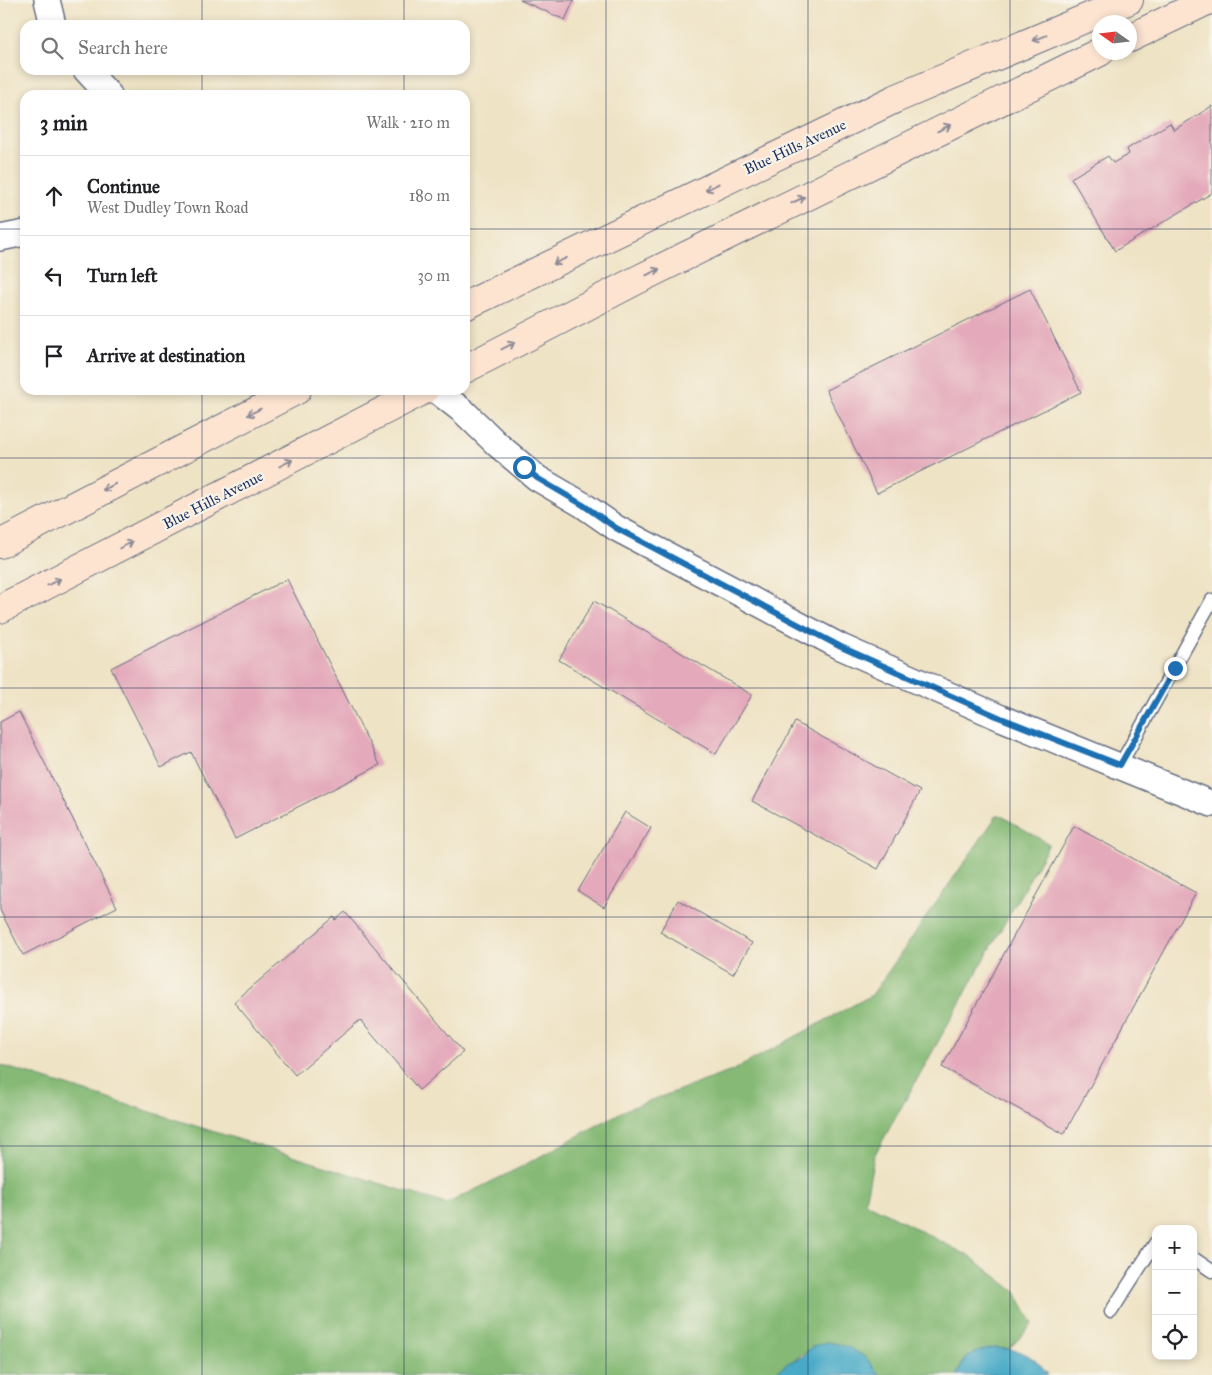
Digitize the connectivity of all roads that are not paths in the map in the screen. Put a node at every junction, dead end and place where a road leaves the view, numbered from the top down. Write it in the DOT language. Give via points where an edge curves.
graph roads {
  1 [pos="47,0"];
  2 [pos="1129,0"];
  3 [pos="1209,0"];
  4 [pos="52,20"];
  5 [pos="1137,35"];
  6 [pos="1092,56"];
  7 [pos="91,75"];
  8 [pos="104,90"];
  9 [pos="20,234"];
  10 [pos="0,238"];
  11 [pos="470,304"];
  12 [pos="470,366"];
  13 [pos="287,395"];
  14 [pos="414,395"];
  15 [pos="442,395"];
  16 [pos="0,544"];
  17 [pos="1212,600"];
  18 [pos="0,609"];
  19 [pos="1120,765"];
  20 [pos="1212,804"];
  21 [pos="1152,1248"];
  22 [pos="1197,1261"];
  23 [pos="1212,1271"];
  24 [pos="1111,1312"];
  1 -- 4 [label="street"];
  2 -- 11 [label="main road, Blue Hills Avenue, one-way" via="895,99"];
  3 -- 5 [label="main road"];
  12 -- 6 [label="main road, one-way"];
  7 -- 8 [label="street"];
  9 -- 10 [label="street"];
  13 -- 16 [label="main road, one-way"];
  18 -- 14 [label="main road, Blue Hills Avenue, one-way"];
  15 -- 19 [label="street" via="537,478 616,528 841,647 1001,718"];
  17 -- 19 [label="lane"];
  19 -- 20 [label="street"];
  21 -- 24 [label="lane"];
  22 -- 23 [label="lane"];
}
